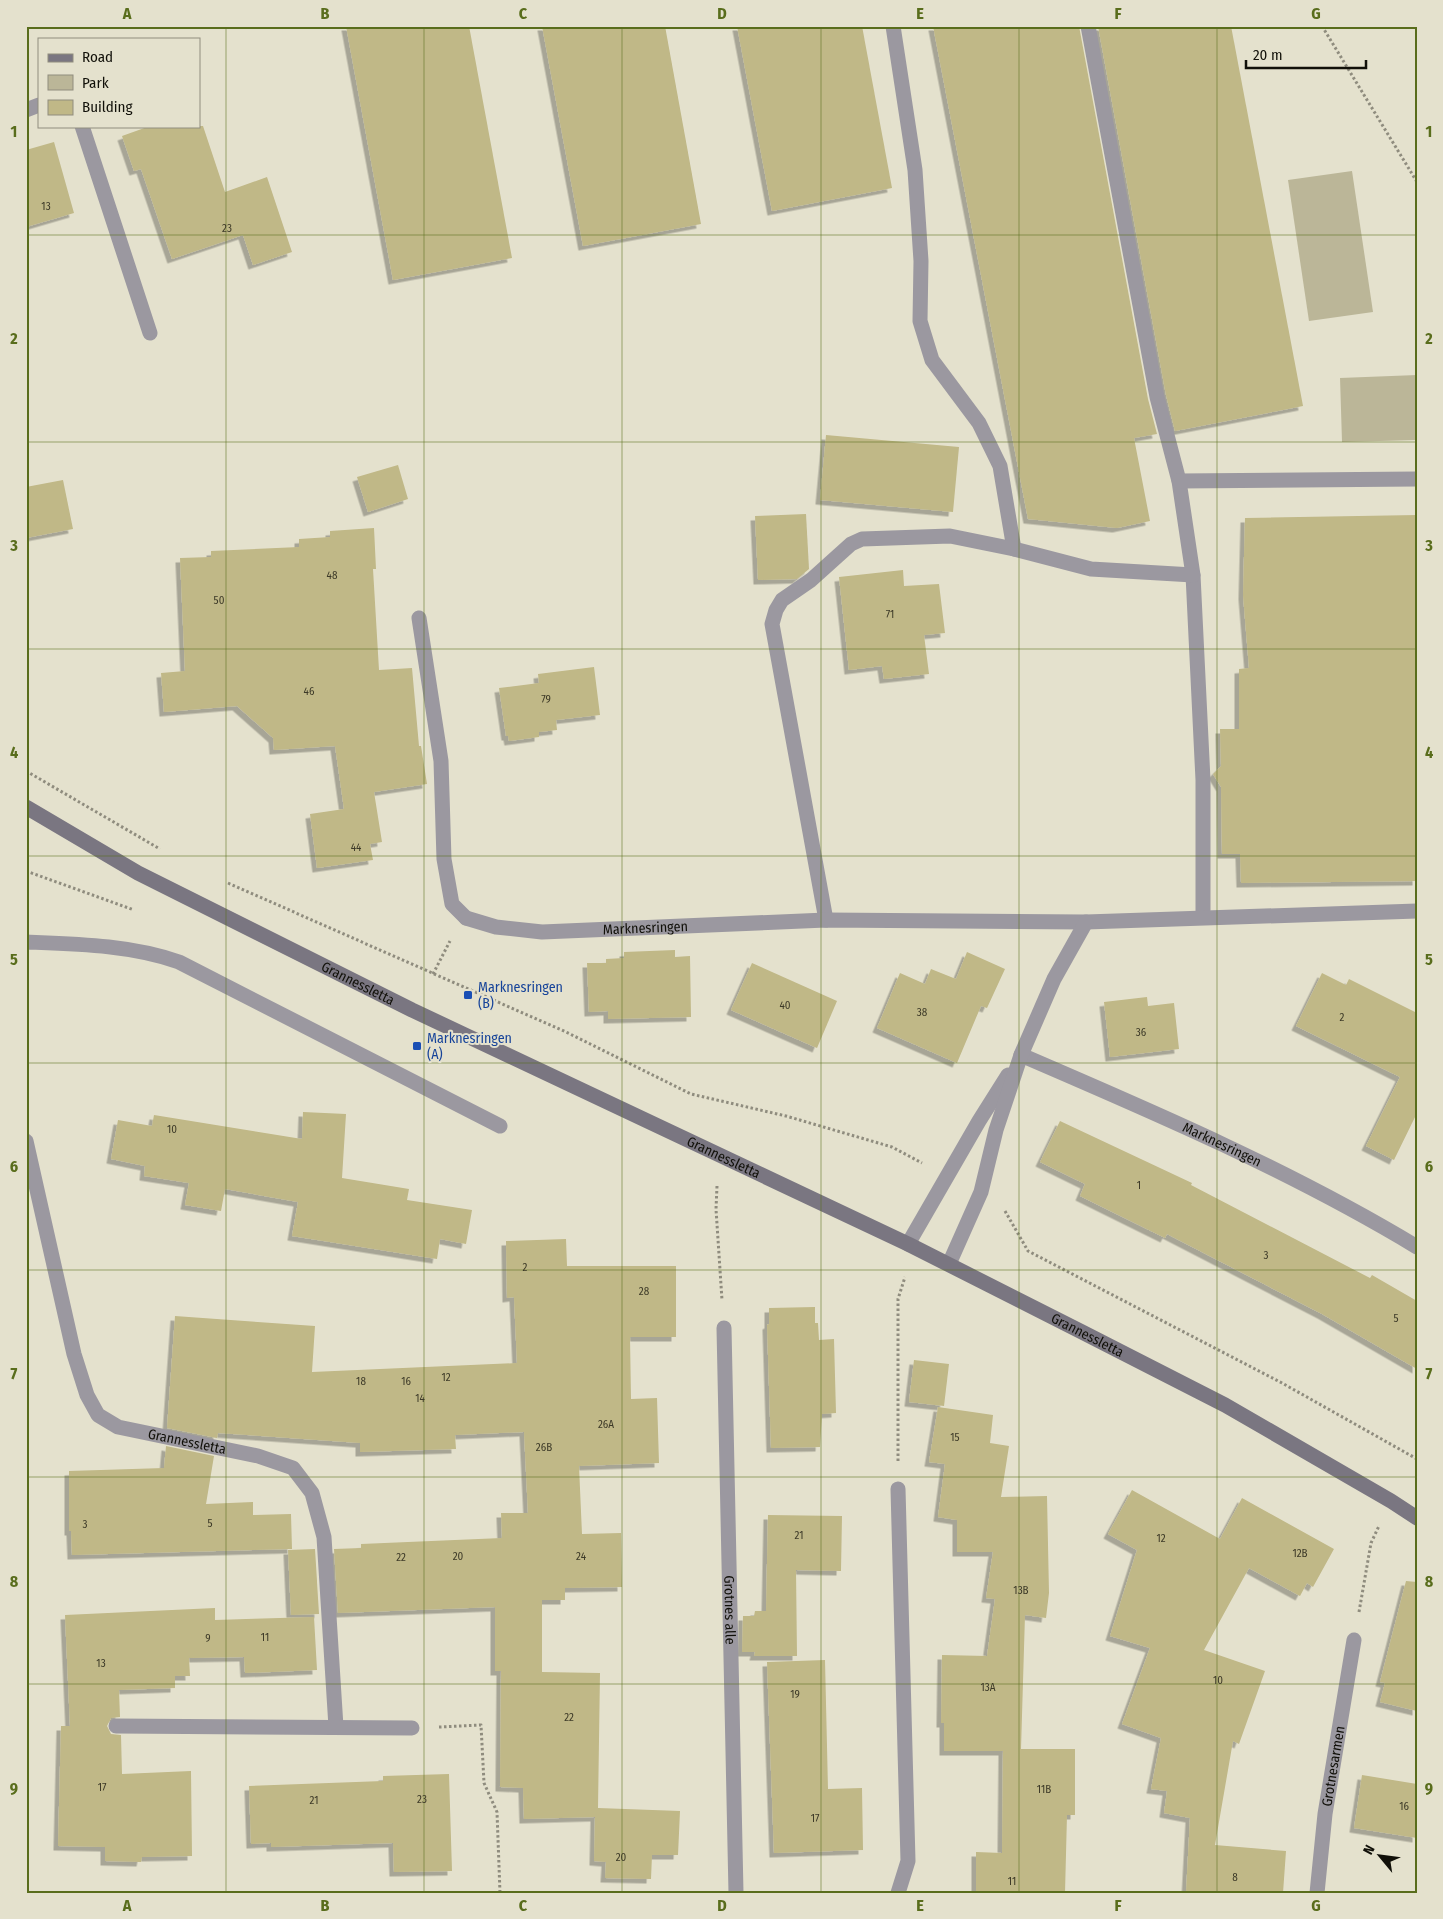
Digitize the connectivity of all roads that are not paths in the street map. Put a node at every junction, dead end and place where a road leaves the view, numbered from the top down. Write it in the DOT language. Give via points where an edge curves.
graph roads {
  1 [pos="893,26"];
  2 [pos="1088,26"];
  3 [pos="38,105"];
  4 [pos="26,110"];
  5 [pos="83,128"];
  6 [pos="150,334"];
  7 [pos="1417,479"];
  8 [pos="1179,481"];
  9 [pos="1014,549"];
  10 [pos="1193,575"];
  11 [pos="419,618"];
  12 [pos="26,808"];
  13 [pos="1417,911"];
  14 [pos="1204,916"];
  15 [pos="826,920"];
  16 [pos="1086,922"];
  17 [pos="26,942"];
  18 [pos="1021,1055"];
  19 [pos="500,1126"];
  20 [pos="26,1141"];
  21 [pos="908,1244"];
  22 [pos="1417,1247"];
  23 [pos="949,1264"];
  24 [pos="724,1328"];
  25 [pos="898,1489"];
  26 [pos="1417,1518"];
  27 [pos="1354,1640"];
  28 [pos="116,1726"];
  29 [pos="336,1727"];
  30 [pos="412,1728"];
  31 [pos="736,1893"];
  32 [pos="898,1893"];
  33 [pos="1317,1893"];
  1 -- 9 [label="street" via="915,170 921,261 920,321 932,360 979,423 1000,466"];
  2 -- 8 [label="street" via="1157,397"];
  3 -- 4 [label="street"];
  5 -- 6 [label="street"];
  7 -- 8 [label="street"];
  8 -- 10 [label="street"];
  9 -- 10 [label="street" via="1091,569"];
  9 -- 15 [label="street" via="950,536 862,539 851,544 811,580 782,600 776,610 772,624"];
  10 -- 14 [label="street" via="1203,780"];
  11 -- 15 [label="street, Marknesringen" via="441,761 444,859 452,904 466,918 496,927 542,932"];
  12 -- 21 [label="main road, Grannessletta" via="138,873 403,1006"];
  13 -- 14 [label="street, Marknesringen"];
  14 -- 16 [label="street, Marknesringen"];
  15 -- 16 [label="street, Marknesringen"];
  16 -- 18 [label="street" via="1054,979"];
  17 -- 19 [label="street" via="154,953 179,962"];
  18 -- 21 [label="street"];
  18 -- 22 [label="street, Marknesringen" via="1204,1134 1353,1209"];
  18 -- 23 [label="street" via="980,1192"];
  20 -- 29 [label="street, Grannessletta" via="74,1354 87,1395 98,1415 118,1427 258,1456 293,1468 312,1493 324,1537"];
  21 -- 23 [label="main road, Grannessletta"];
  23 -- 26 [label="main road, Grannessletta" via="1225,1405"];
  24 -- 31 [label="street, Grotnes alle"];
  25 -- 32 [label="street" via="908,1861"];
  27 -- 33 [label="street, Grotnesarmen" via="1325,1814"];
  28 -- 29 [label="street"];
  29 -- 30 [label="street"];
}
